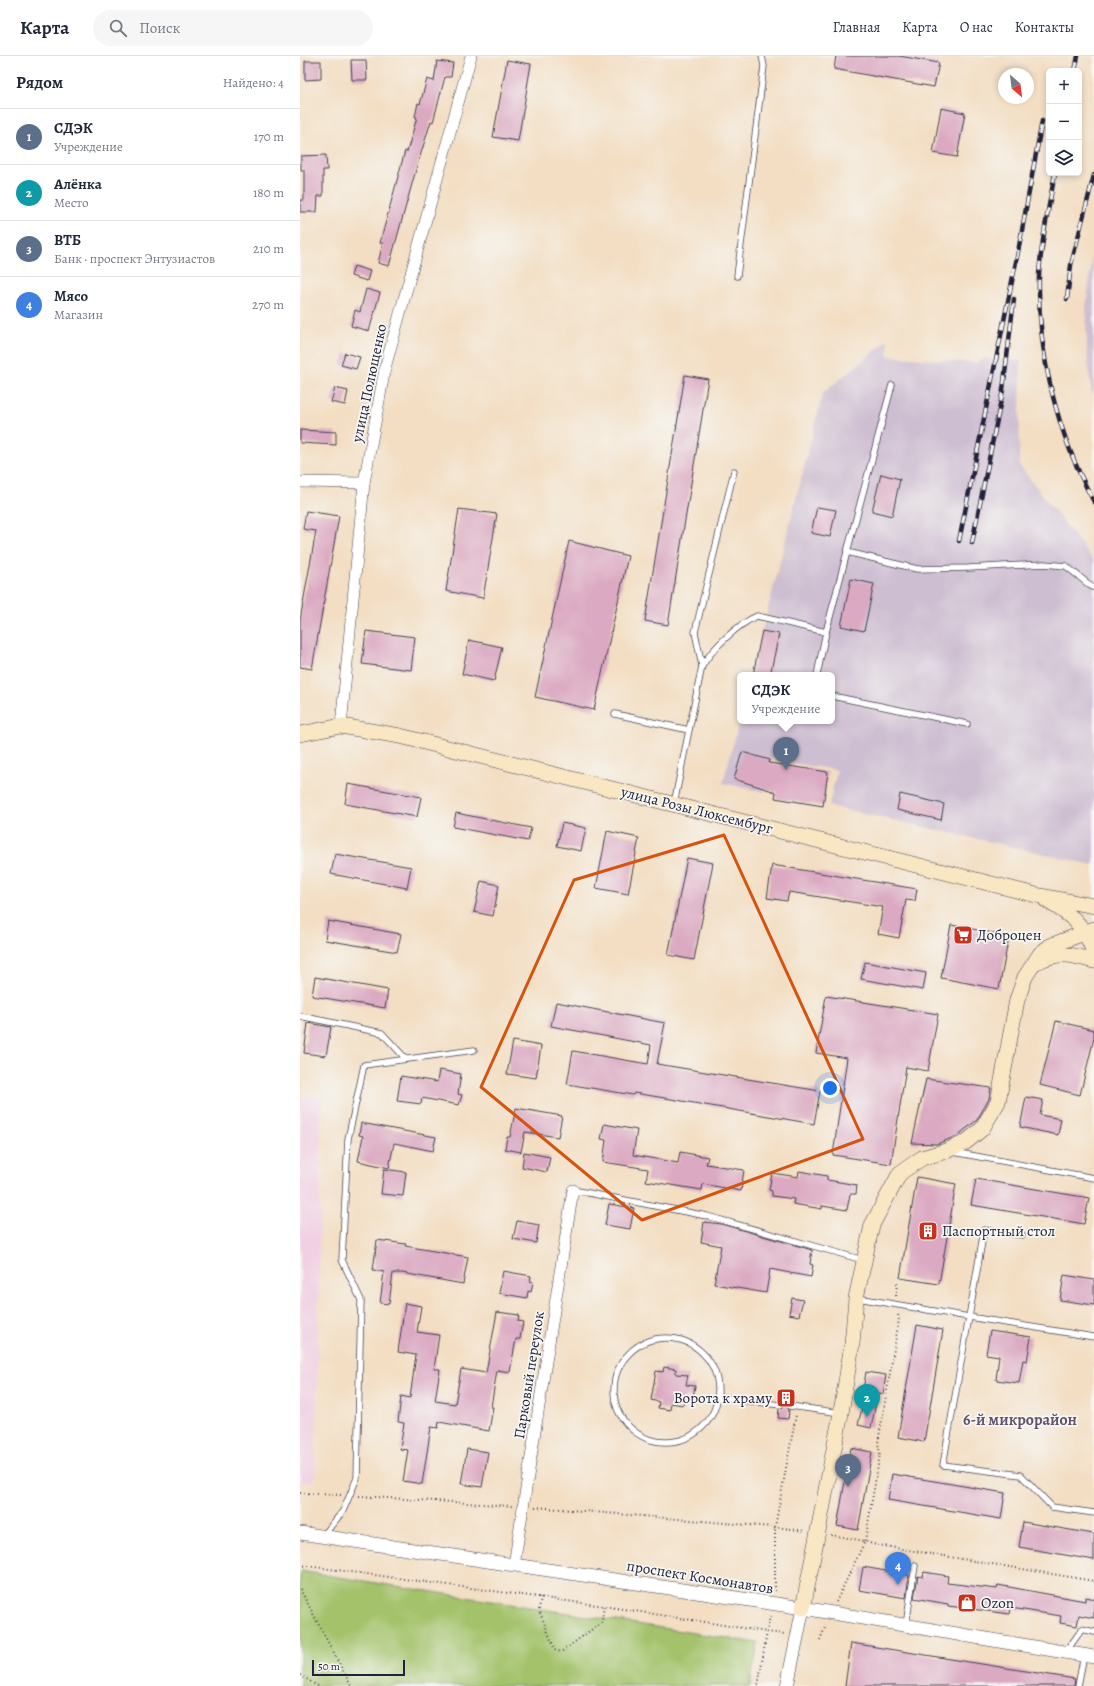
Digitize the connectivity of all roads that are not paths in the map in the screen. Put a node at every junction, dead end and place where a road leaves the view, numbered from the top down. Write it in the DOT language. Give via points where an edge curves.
graph roads {
  1 [pos="472,56"];
  2 [pos="762,56"];
  3 [pos="737,276"];
  4 [pos="892,385"];
  5 [pos="734,471"];
  6 [pos="300,482"];
  7 [pos="364,483"];
  8 [pos="847,552"];
  9 [pos="1092,587"];
  10 [pos="826,632"];
  11 [pos="702,666"];
  12 [pos="818,672"];
  13 [pos="835,697"];
  14 [pos="615,714"];
  15 [pos="967,724"];
  16 [pos="341,726"];
  17 [pos="689,730"];
  18 [pos="300,734"];
  19 [pos="674,804"];
  20 [pos="1036,895"];
  21 [pos="1094,906"];
  22 [pos="1090,931"];
  23 [pos="1094,952"];
  24 [pos="1094,961"];
  25 [pos="1031,965"];
  26 [pos="300,1016"];
  27 [pos="474,1050"];
  28 [pos="406,1059"];
  29 [pos="946,1151"];
  30 [pos="1094,1178"];
  31 [pos="573,1190"];
  32 [pos="1022,1235"];
  33 [pos="863,1260"];
  34 [pos="856,1298"];
  35 [pos="969,1317"];
  36 [pos="1094,1337"];
  37 [pos="718,1397"];
  38 [pos="780,1405"];
  39 [pos="790,1406"];
  40 [pos="841,1413"];
  41 [pos="1094,1513"];
  42 [pos="300,1533"];
  43 [pos="323,1536"];
  44 [pos="514,1565"];
  45 [pos="915,1566"];
  46 [pos="803,1608"];
  47 [pos="906,1626"];
  48 [pos="1094,1632"];
  49 [pos="1066,1652"];
  50 [pos="1089,1656"];
  51 [pos="787,1686"];
  52 [pos="1078,1686"];
  1 -- 7 [label="street, улица Полющенко" via="385,368"];
  2 -- 3 [label="lane" via="764,66"];
  4 -- 8 [label="lane"];
  5 -- 11 [label="lane" via="695,632"];
  6 -- 7 [label="street"];
  7 -- 16 [label="street, улица Полющенко"];
  8 -- 9 [label="lane" via="917,569 1044,564 1066,566"];
  8 -- 10 [label="lane"];
  10 -- 11 [label="lane" via="757,616 746,621 708,657"];
  10 -- 12 [label="lane"];
  11 -- 17 [label="lane"];
  13 -- 15 [label="lane"];
  14 -- 17 [label="lane"];
  16 -- 18 [label="main road, улица Розы Люксембург"];
  16 -- 19 [label="main road, улица Розы Люксембург" via="400,736"];
  17 -- 19 [label="lane"];
  19 -- 20 [label="main road, улица Розы Люксембург"];
  20 -- 21 [label="main road, улица Розы Люксембург"];
  20 -- 22 [label="main road"];
  22 -- 23 [label="main road"];
  22 -- 25 [label="main road" via="1050,946"];
  24 -- 25 [label="main road" via="1058,954"];
  25 -- 29 [label="main road" via="1022,982 1017,1000 994,1112 975,1136"];
  26 -- 28 [label="lane" via="382,1033"];
  27 -- 28 [label="lane"];
  28 -- 43 [label="lane" via="364,1066 348,1139 342,1260 361,1300 357,1478 344,1511"];
  29 -- 30 [label="lane"];
  29 -- 33 [label="main road" via="922,1158 900,1173 872,1225"];
  31 -- 33 [label="lane" via="707,1216"];
  31 -- 44 [label="street, Парковый переулок"];
  32 -- 35 [label="lane" via="984,1230"];
  33 -- 34 [label="main road"];
  34 -- 35 [label="lane"];
  34 -- 40 [label="main road"];
  35 -- 36 [label="lane"];
  35 -- 41 [label="lane" via="943,1465 1020,1475 1052,1507"];
  37 -- 37 [label="lane" via="712,1414 700,1428 686,1438 655,1442 643,1437 623,1418 615,1393 616,1379 629,1354 651,1340 666,1337 681,1340 707,1355 715,1371"];
  37 -- 38 [label="lane"];
  39 -- 40 [label="lane"];
  40 -- 46 [label="main road"];
  42 -- 43 [label="street, проспект Космонавтов"];
  43 -- 44 [label="street, проспект Космонавтов"];
  44 -- 46 [label="street, проспект Космонавтов"];
  45 -- 47 [label="lane"];
  46 -- 47 [label="street, проспект Космонавтов"];
  46 -- 51 [label="street"];
  47 -- 49 [label="street, проспект Космонавтов"];
  48 -- 49 [label="lane" via="1082,1629"];
  49 -- 50 [label="street, проспект Космонавтов"];
  50 -- 52 [label="lane"];
}
